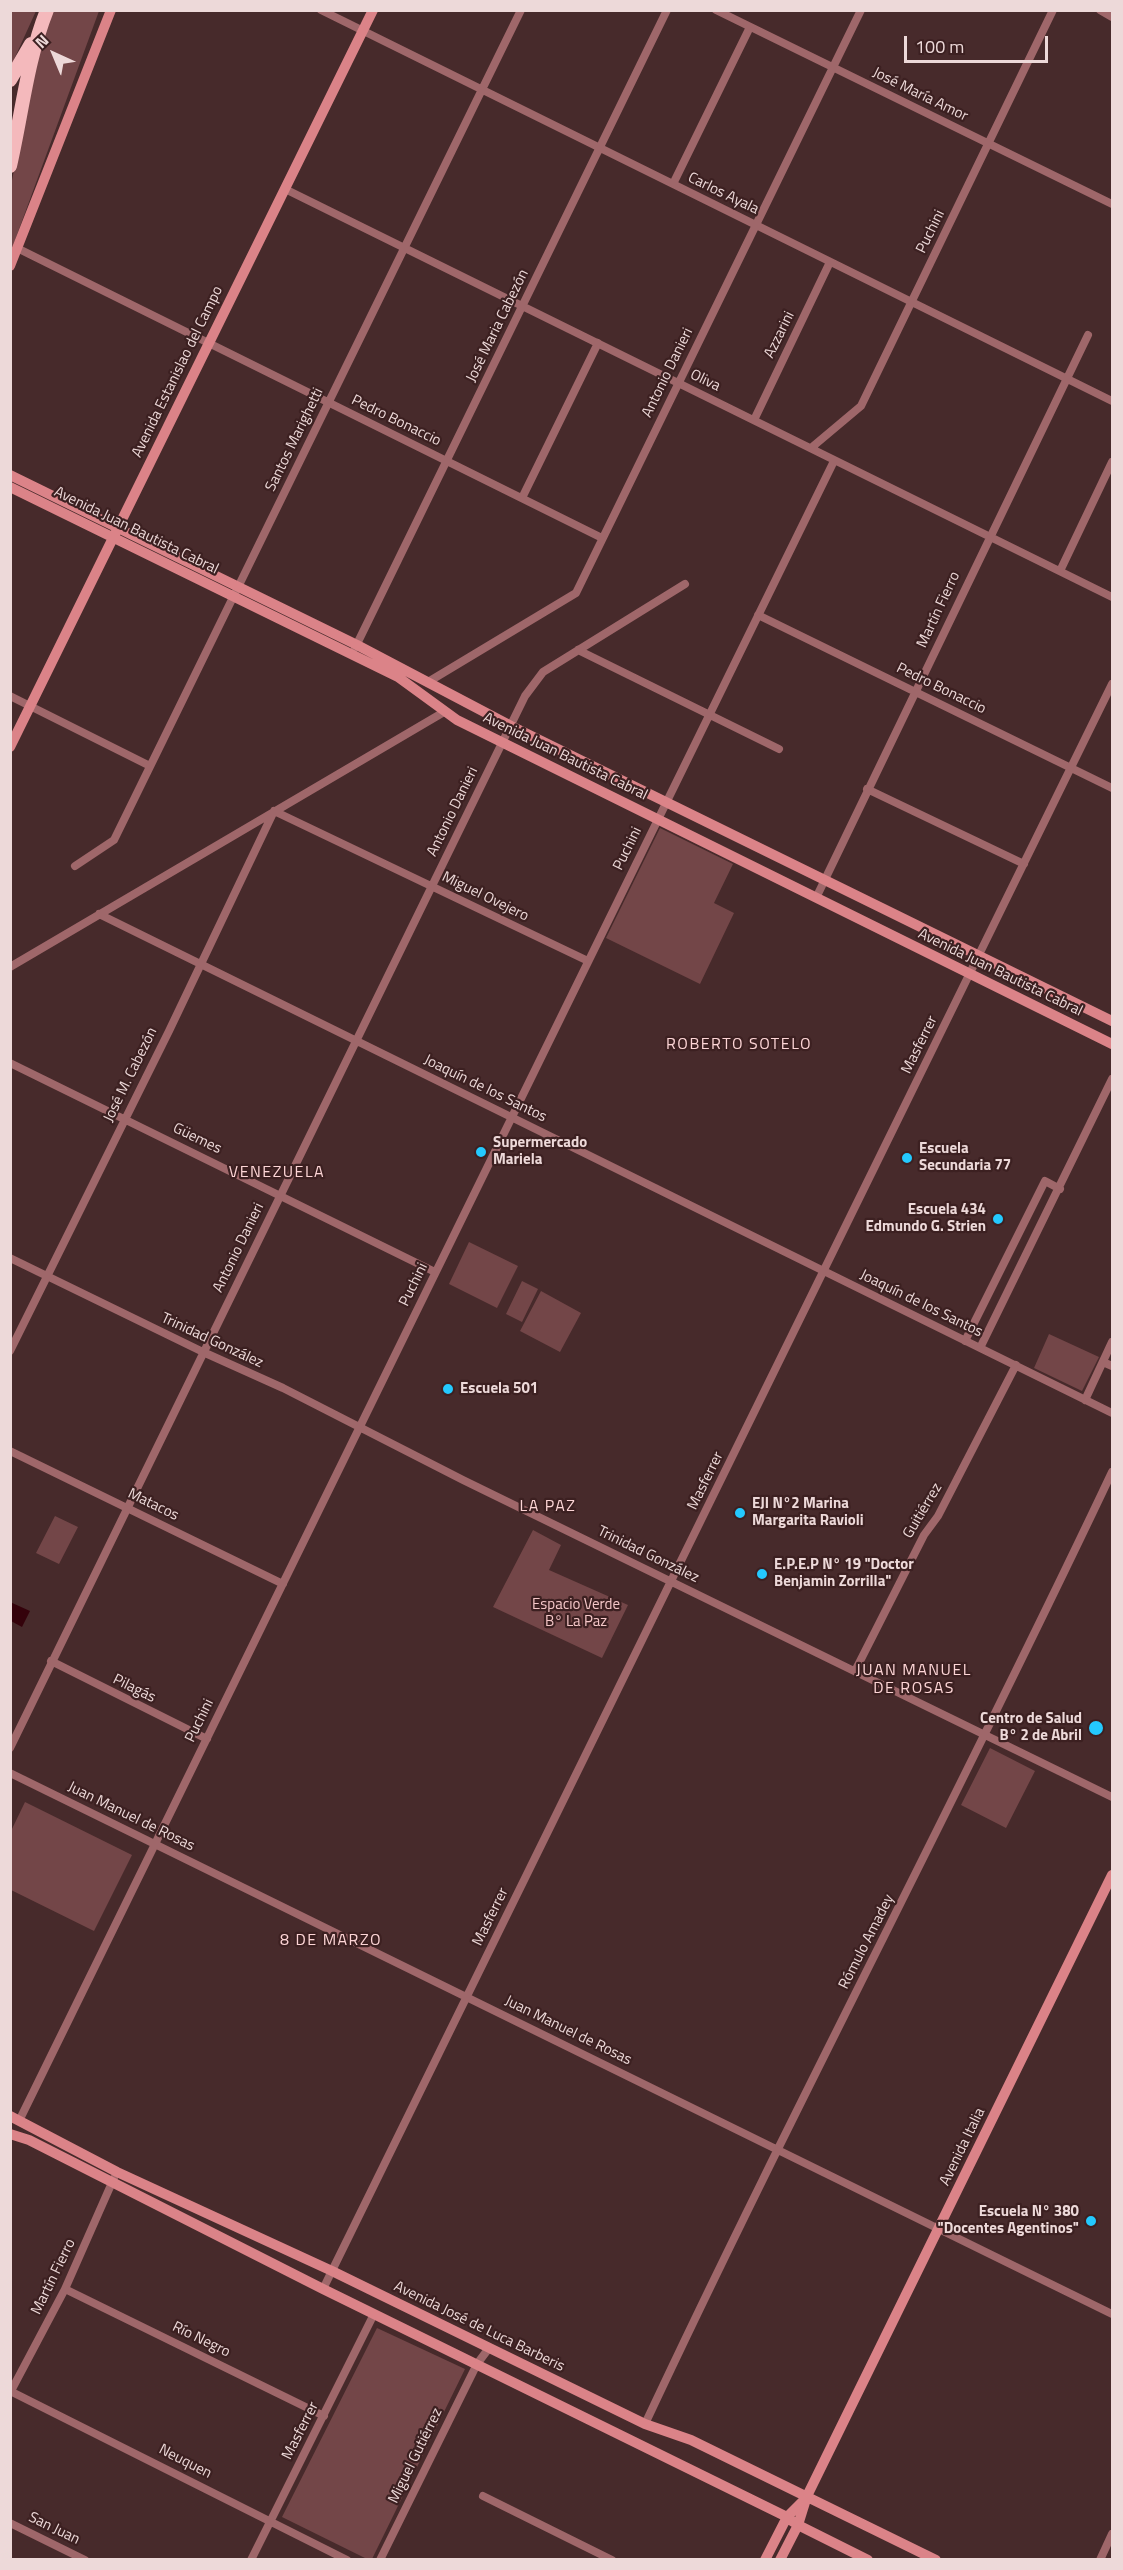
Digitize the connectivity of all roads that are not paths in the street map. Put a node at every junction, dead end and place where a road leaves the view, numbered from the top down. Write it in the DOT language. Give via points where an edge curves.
graph roads {
  1 [pos="47,10"];
  2 [pos="111,10"];
  3 [pos="321,10"];
  4 [pos="373,10"];
  5 [pos="520,10"];
  6 [pos="667,10"];
  7 [pos="716,10"];
  8 [pos="861,10"];
  9 [pos="1053,10"];
  10 [pos="1100,10"];
  11 [pos="1113,17"];
  12 [pos="750,27"];
  13 [pos="40,29"];
  14 [pos="363,31"];
  15 [pos="833,68"];
  16 [pos="10,80"];
  17 [pos="482,90"];
  18 [pos="989,144"];
  19 [pos="600,148"];
  20 [pos="10,166"];
  21 [pos="673,184"];
  22 [pos="285,189"];
  23 [pos="1113,204"];
  24 [pos="756,225"];
  25 [pos="17,248"];
  26 [pos="404,248"];
  27 [pos="830,262"];
  28 [pos="10,266"];
  29 [pos="911,302"];
  30 [pos="522,306"];
  31 [pos="1088,335"];
  32 [pos="209,343"];
  33 [pos="598,343"];
  34 [pos="1066,378"];
  35 [pos="678,383"];
  36 [pos="1113,401"];
  37 [pos="328,402"];
  38 [pos="754,420"];
  39 [pos="811,448"];
  40 [pos="447,461"];
  41 [pos="834,461"];
  42 [pos="1113,462"];
  43 [pos="10,475"];
  44 [pos="10,487"];
  45 [pos="522,498"];
  46 [pos="116,532"];
  47 [pos="989,537"];
  48 [pos="602,538"];
  49 [pos="1060,572"];
  50 [pos="685,584"];
  51 [pos="236,591"];
  52 [pos="1113,597"];
  53 [pos="758,615"];
  54 [pos="355,650"];
  55 [pos="578,650"];
  56 [pos="428,682"];
  57 [pos="1113,684"];
  58 [pos="916,691"];
  59 [pos="10,696"];
  60 [pos="30,706"];
  61 [pos="444,712"];
  62 [pos="709,714"];
  63 [pos="511,726"];
  64 [pos="502,743"];
  65 [pos="10,747"];
  66 [pos="779,749"];
  67 [pos="150,766"];
  68 [pos="1071,768"];
  69 [pos="1113,788"];
  70 [pos="867,789"];
  71 [pos="666,802"];
  72 [pos="274,811"];
  73 [pos="658,819"];
  74 [pos="1024,864"];
  75 [pos="75,866"];
  76 [pos="824,880"];
  77 [pos="432,886"];
  78 [pos="816,898"];
  79 [pos="99,914"];
  80 [pos="979,956"];
  81 [pos="588,961"];
  82 [pos="200,964"];
  83 [pos="10,967"];
  84 [pos="970,975"];
  85 [pos="1113,1021"];
  86 [pos="356,1041"];
  87 [pos="1113,1044"];
  88 [pos="10,1063"];
  89 [pos="1113,1079"];
  90 [pos="512,1117"];
  91 [pos="125,1119"];
  92 [pos="1060,1188"];
  93 [pos="280,1196"];
  94 [pos="10,1258"];
  95 [pos="824,1271"];
  96 [pos="435,1272"];
  97 [pos="46,1276"];
  98 [pos="966,1341"];
  99 [pos="1113,1342"];
  100 [pos="980,1348"];
  101 [pos="10,1351"];
  102 [pos="203,1352"];
  103 [pos="1103,1362"];
  104 [pos="1016,1365"];
  105 [pos="1113,1366"];
  106 [pos="1085,1400"];
  107 [pos="1113,1413"];
  108 [pos="359,1427"];
  109 [pos="10,1451"];
  110 [pos="1113,1472"];
  111 [pos="127,1507"];
  112 [pos="671,1581"];
  113 [pos="283,1584"];
  114 [pos="51,1661"];
  115 [pos="855,1671"];
  116 [pos="985,1735"];
  117 [pos="207,1739"];
  118 [pos="10,1748"];
  119 [pos="10,1773"];
  120 [pos="1113,1797"];
  121 [pos="155,1843"];
  122 [pos="1113,1875"];
  123 [pos="467,1996"];
  124 [pos="15,2119"];
  125 [pos="10,2134"];
  126 [pos="778,2150"];
  127 [pos="117,2172"];
  128 [pos="111,2183"];
  129 [pos="939,2229"];
  130 [pos="332,2271"];
  131 [pos="65,2289"];
  132 [pos="323,2289"];
  133 [pos="374,2314"];
  134 [pos="1113,2314"];
  135 [pos="489,2348"];
  136 [pos="477,2364"];
  137 [pos="11,2391"];
  138 [pos="324,2416"];
  139 [pos="645,2424"];
  140 [pos="483,2496"];
  141 [pos="807,2496"];
  142 [pos="787,2517"];
  143 [pos="271,2521"];
  144 [pos="10,2523"];
  145 [pos="798,2525"];
  146 [pos="1113,2534"];
  147 [pos="85,2559"];
  148 [pos="251,2559"];
  149 [pos="347,2559"];
  150 [pos="380,2559"];
  151 [pos="612,2559"];
  152 [pos="765,2559"];
  153 [pos="780,2559"];
  154 [pos="868,2559"];
  155 [pos="936,2559"];
  156 [pos="1100,2559"];
  1 -- 13 [label="highway"];
  2 -- 25 [label="main road"];
  3 -- 14 [label="street, Carlos Ayala"];
  4 -- 14 [label="main road, Avenida Estanislao del Campo"];
  5 -- 17 [label="street, Santos Marighetti"];
  6 -- 19 [label="street, José Maria Cabezón"];
  7 -- 12 [label="street, José María Amor"];
  8 -- 15 [label="street, Antonio Danieri"];
  9 -- 18 [label="street, Puchini"];
  10 -- 11 [label="street"];
  12 -- 15 [label="street, José María Amor"];
  12 -- 21 [label="street"];
  13 -- 16 [label="highway"];
  13 -- 20 [label="highway"];
  14 -- 17 [label="street, Carlos Ayala"];
  14 -- 22 [label="main road, Avenida Estanislao del Campo"];
  15 -- 18 [label="street, José María Amor"];
  15 -- 24 [label="street, Antonio Danieri"];
  17 -- 19 [label="street, Carlos Ayala"];
  17 -- 26 [label="street, Santos Marighetti"];
  18 -- 23 [label="street, José María Amor"];
  18 -- 29 [label="street, Puchini"];
  19 -- 21 [label="street, Carlos Ayala"];
  19 -- 30 [label="street, José Maria Cabezón"];
  21 -- 24 [label="street, Carlos Ayala"];
  22 -- 26 [label="street, Oliva"];
  22 -- 32 [label="main road, Avenida Estanislao del Campo"];
  24 -- 27 [label="street, Carlos Ayala"];
  24 -- 35 [label="street, Antonio Danieri"];
  25 -- 28 [label="main road"];
  25 -- 32 [label="street, Pedro Bonaccio"];
  26 -- 30 [label="street, Oliva"];
  26 -- 37 [label="street, Santos Marighetti"];
  27 -- 29 [label="street, Carlos Ayala"];
  27 -- 38 [label="street, Azzarini"];
  29 -- 34 [label="street, Carlos Ayala"];
  29 -- 39 [label="street, Puchini" via="861,406"];
  30 -- 33 [label="street, Oliva"];
  30 -- 40 [label="street, José Maria Cabezón"];
  31 -- 34 [label="street, Martín Fierro"];
  32 -- 37 [label="street, Pedro Bonaccio"];
  32 -- 46 [label="main road, Avenida Estanislao del Campo"];
  33 -- 35 [label="street, Oliva"];
  33 -- 45 [label="street"];
  34 -- 36 [label="street, Carlos Ayala"];
  34 -- 47 [label="street, Martín Fierro"];
  35 -- 38 [label="street, Oliva"];
  35 -- 48 [label="street, Antonio Danieri"];
  37 -- 40 [label="street, Pedro Bonaccio"];
  37 -- 51 [label="street, Santos Marighetti"];
  38 -- 39 [label="street, Oliva"];
  39 -- 41 [label="street, Oliva"];
  40 -- 45 [label="street, Pedro Bonaccio"];
  40 -- 54 [label="street, José Maria Cabezón"];
  41 -- 47 [label="street, Oliva"];
  41 -- 53 [label="street, Puchini"];
  42 -- 49 [label="street"];
  43 -- 46 [label="main road, Avenida Juan Bautista Cabral"];
  44 -- 46 [label="main road, Avenida Juan Bautista Cabral"];
  45 -- 48 [label="street, Pedro Bonaccio"];
  46 -- 51 [label="main road, Avenida Juan Bautista Cabral"];
  46 -- 60 [label="main road, Avenida Estanislao del Campo"];
  47 -- 49 [label="street, Oliva"];
  47 -- 58 [label="street, Martín Fierro"];
  48 -- 56 [label="street, Antonio Danieri" via="576,593"];
  49 -- 52 [label="street, Oliva"];
  50 -- 55 [label="street, Antonio Danieri"];
  51 -- 54 [label="main road, Avenida Juan Bautista Cabral"];
  51 -- 67 [label="street, Santos Marighetti"];
  53 -- 58 [label="street, Pedro Bonaccio"];
  53 -- 62 [label="street, Puchini"];
  54 -- 56 [label="main road, Avenida Juan Bautista Cabral"];
  54 -- 61 [label="main road, Avenida Juan Bautista Cabral"];
  55 -- 62 [label="street"];
  55 -- 63 [label="street, Antonio Danieri" via="543,672 525,696"];
  56 -- 63 [label="main road, Avenida Juan Bautista Cabral"];
  57 -- 68 [label="street, Masferrer"];
  58 -- 68 [label="street, Pedro Bonaccio"];
  58 -- 70 [label="street, Martín Fierro"];
  59 -- 60 [label="street"];
  60 -- 65 [label="main road, Avenida Estanislao del Campo"];
  60 -- 67 [label="street"];
  61 -- 64 [label="main road, Avenida Juan Bautista Cabral"];
  61 -- 72 [label="street"];
  62 -- 66 [label="street"];
  62 -- 71 [label="street, Puchini"];
  63 -- 64 [label="street, Antonio Danieri"];
  63 -- 71 [label="main road, Avenida Juan Bautista Cabral"];
  64 -- 73 [label="main road, Avenida Juan Bautista Cabral"];
  64 -- 77 [label="street, Antonio Danieri"];
  67 -- 75 [label="street, Santos Marighetti" via="114,840"];
  68 -- 69 [label="street, Pedro Bonaccio"];
  68 -- 74 [label="street, Masferrer"];
  70 -- 74 [label="street"];
  70 -- 76 [label="street, Martín Fierro"];
  71 -- 73 [label="street, Puchini"];
  71 -- 76 [label="main road, Avenida Juan Bautista Cabral"];
  72 -- 77 [label="street, Miguel Ovejero"];
  72 -- 79 [label="street"];
  72 -- 82 [label="street, José M. Cabezón"];
  73 -- 78 [label="main road, Avenida Juan Bautista Cabral"];
  73 -- 81 [label="street, Puchini"];
  74 -- 80 [label="street, Masferrer"];
  76 -- 78 [label="street, Martín Fierro"];
  76 -- 80 [label="main road, Avenida Juan Bautista Cabral"];
  77 -- 81 [label="street, Miguel Ovejero"];
  77 -- 86 [label="street, Antonio Danieri"];
  78 -- 84 [label="main road, Avenida Juan Bautista Cabral"];
  79 -- 82 [label="street, Joaquín de los Santos"];
  79 -- 83 [label="street"];
  80 -- 84 [label="street, Masferrer"];
  80 -- 85 [label="main road, Avenida Juan Bautista Cabral"];
  81 -- 90 [label="street, Puchini"];
  82 -- 86 [label="street, Joaquín de los Santos"];
  82 -- 91 [label="street, José M. Cabezón"];
  84 -- 87 [label="main road, Avenida Juan Bautista Cabral"];
  84 -- 95 [label="street, Masferrer"];
  86 -- 90 [label="street, Joaquín de los Santos"];
  86 -- 93 [label="street, Antonio Danieri"];
  88 -- 91 [label="street, Güemes"];
  89 -- 92 [label="street"];
  90 -- 95 [label="street, Joaquín de los Santos"];
  90 -- 96 [label="street, Puchini"];
  91 -- 93 [label="street, Güemes"];
  91 -- 97 [label="street, José M. Cabezón"];
  92 -- 98 [label="street" via="1044,1181"];
  92 -- 100 [label="street"];
  93 -- 96 [label="street, Güemes"];
  93 -- 102 [label="street, Antonio Danieri"];
  94 -- 97 [label="street, Trinidad González"];
  95 -- 98 [label="street, Joaquín de los Santos"];
  95 -- 112 [label="street, Masferrer"];
  96 -- 108 [label="street, Puchini"];
  97 -- 101 [label="street, José M. Cabezón"];
  97 -- 102 [label="street, Trinidad González"];
  98 -- 100 [label="street, Joaquín de los Santos"];
  99 -- 103 [label="street"];
  100 -- 104 [label="street, Joaquín de los Santos"];
  102 -- 108 [label="street, Trinidad González"];
  102 -- 111 [label="street, Antonio Danieri"];
  103 -- 105 [label="street"];
  103 -- 106 [label="street"];
  104 -- 106 [label="street, Joaquín de los Santos"];
  104 -- 115 [label="street, Guitiérrez"];
  106 -- 107 [label="street, Joaquín de los Santos"];
  108 -- 112 [label="street, Trinidad González"];
  108 -- 113 [label="street, Puchini"];
  109 -- 111 [label="street, Matacos"];
  110 -- 116 [label="street, Rómulo Amadey"];
  111 -- 113 [label="street, Matacos"];
  111 -- 114 [label="street, Antonio Danieri"];
  112 -- 115 [label="street, Trinidad González"];
  112 -- 123 [label="street, Masferrer"];
  113 -- 117 [label="street, Puchini"];
  114 -- 117 [label="street, Pilagás"];
  114 -- 118 [label="street, Antonio Danieri"];
  115 -- 116 [label="street, Trinidad González"];
  116 -- 120 [label="street, Trinidad González"];
  116 -- 126 [label="street, Rómulo Amadey"];
  117 -- 121 [label="street, Puchini"];
  119 -- 121 [label="street, Juan Manuel de Rosas"];
  121 -- 123 [label="street, Juan Manuel de Rosas"];
  121 -- 124 [label="street, Puchini"];
  122 -- 129 [label="main road, Avenida Italia"];
  123 -- 126 [label="street, Juan Manuel de Rosas"];
  123 -- 130 [label="street, Masferrer"];
  124 -- 127 [label="main road, Avenida José de Luca Barberis"];
  125 -- 128 [label="main road" via="29,2139"];
  126 -- 129 [label="street, Juan Manuel de Rosas"];
  126 -- 139 [label="street, Rómulo Amadey"];
  127 -- 128 [label="street, Martín Fierro"];
  127 -- 130 [label="main road, Avenida José de Luca Barberis"];
  128 -- 131 [label="street, Martín Fierro"];
  128 -- 132 [label="main road"];
  129 -- 134 [label="street, Juan Manuel de Rosas"];
  129 -- 141 [label="main road, Avenida Italia"];
  130 -- 132 [label="street, Masferrer"];
  130 -- 135 [label="main road, Avenida José de Luca Barberis"];
  131 -- 137 [label="street, Martín Fierro"];
  131 -- 138 [label="street, Río Negro"];
  132 -- 133 [label="main road"];
  133 -- 136 [label="main road"];
  133 -- 138 [label="street, Masferrer"];
  135 -- 136 [label="street, Miguel Gutiérrez"];
  135 -- 139 [label="main road, Avenida José de Luca Barberis"];
  136 -- 142 [label="main road"];
  136 -- 150 [label="street, Miguel Gutiérrez"];
  137 -- 143 [label="street, Neuquen"];
  138 -- 143 [label="street, Masferrer"];
  139 -- 141 [label="main road, Avenida José de Luca Barberis" via="691,2440"];
  140 -- 151 [label="street"];
  141 -- 142 [label="main road, Avenida Italia"];
  141 -- 145 [label="main road, Avenida Italia"];
  141 -- 155 [label="main road, Avenida José de Luca Barberis"];
  142 -- 145 [label="main road"];
  142 -- 152 [label="main road, Avenida Italia"];
  143 -- 148 [label="street, Masferrer"];
  143 -- 149 [label="street, Neuquen"];
  144 -- 147 [label="street, San Juan"];
  145 -- 153 [label="main road, Avenida Italia"];
  145 -- 154 [label="main road"];
  146 -- 156 [label="street"];
}
